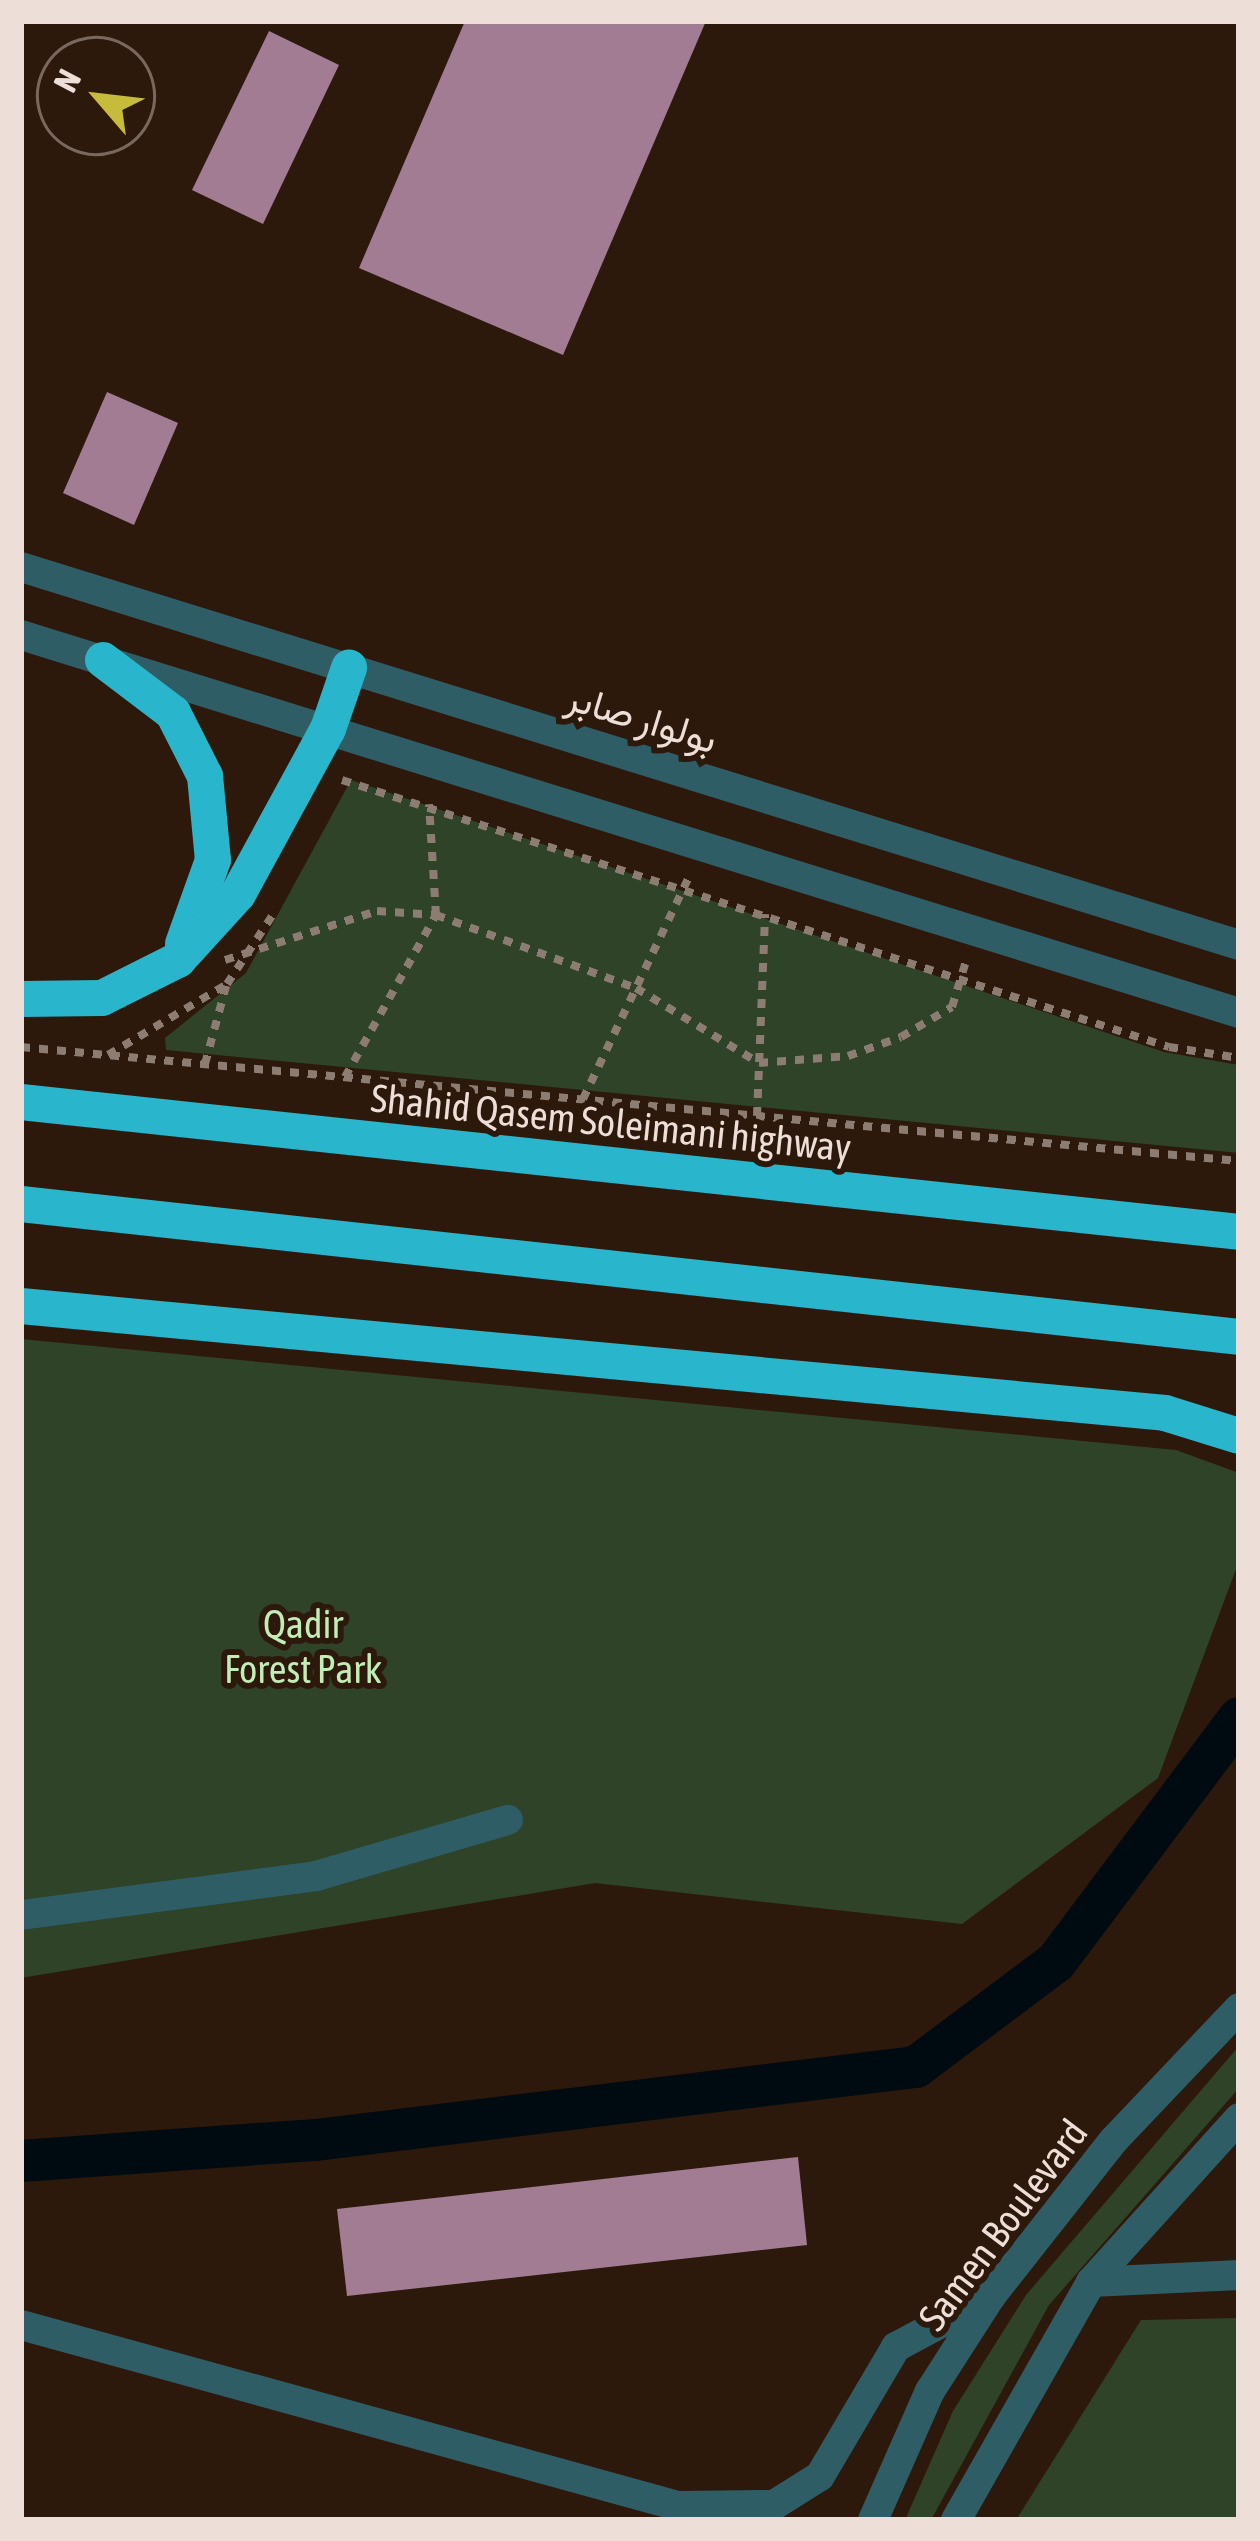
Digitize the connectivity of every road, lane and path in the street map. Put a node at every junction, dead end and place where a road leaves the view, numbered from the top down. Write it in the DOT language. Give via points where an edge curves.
graph roads {
  1 [pos="21,567"];
  2 [pos="21,635"];
  3 [pos="103,660"];
  4 [pos="349,668"];
  5 [pos="328,730"];
  6 [pos="426,760"];
  7 [pos="333,796"];
  8 [pos="429,804"];
  9 [pos="704,846"];
  10 [pos="684,888"];
  11 [pos="280,898"];
  12 [pos="765,914"];
  13 [pos="436,915"];
  14 [pos="976,931"];
  15 [pos="1239,945"];
  16 [pos="178,960"];
  17 [pos="249,960"];
  18 [pos="961,978"];
  19 [pos="226,984"];
  20 [pos="636,988"];
  21 [pos="21,999"];
  22 [pos="1239,1013"];
  23 [pos="21,1047"];
  24 [pos="108,1055"];
  25 [pos="1239,1058"];
  26 [pos="759,1063"];
  27 [pos="205,1064"];
  28 [pos="345,1077"];
  29 [pos="583,1099"];
  30 [pos="21,1102"];
  31 [pos="757,1116"];
  32 [pos="1239,1161"];
  33 [pos="21,1204"];
  34 [pos="1239,1232"];
  35 [pos="21,1306"];
  36 [pos="1239,1337"];
  37 [pos="1239,1436"];
  38 [pos="508,1820"];
  39 [pos="21,1915"];
  40 [pos="1239,2008"];
  41 [pos="1239,2118"];
  42 [pos="1239,2275"];
  43 [pos="1091,2282"];
  44 [pos="991,2296"];
  45 [pos="21,2325"];
  46 [pos="687,2513"];
  47 [pos="873,2520"];
  48 [pos="956,2520"];
  1 -- 4 [label="street, بولوار صابر"];
  2 -- 3 [label="street"];
  3 -- 5 [label="street"];
  3 -- 16 [label="highway" via="173,713 206,776 212,860"];
  4 -- 5 [label="highway"];
  4 -- 15 [label="street, بولوار صابر"];
  5 -- 6 [label="street"];
  5 -- 16 [label="highway" via="238,894"];
  6 -- 8 [label="path"];
  6 -- 9 [label="street"];
  7 -- 8 [label="path" via="344,776"];
  8 -- 10 [label="path"];
  8 -- 13 [label="path"];
  9 -- 10 [label="path"];
  9 -- 14 [label="street"];
  10 -- 12 [label="path"];
  10 -- 20 [label="path"];
  11 -- 17 [label="path"];
  12 -- 18 [label="path"];
  12 -- 26 [label="path"];
  13 -- 17 [label="path" via="377,911 302,927"];
  13 -- 20 [label="path"];
  13 -- 28 [label="path"];
  14 -- 18 [label="path"];
  14 -- 22 [label="street"];
  16 -- 17 [label="path"];
  16 -- 21 [label="highway" via="102,998"];
  17 -- 19 [label="path"];
  18 -- 25 [label="path" via="1168,1047"];
  18 -- 26 [label="path" via="952,1006 901,1037 848,1056"];
  19 -- 24 [label="path"];
  19 -- 27 [label="path"];
  20 -- 26 [label="path"];
  20 -- 29 [label="path"];
  23 -- 24 [label="path"];
  24 -- 27 [label="path"];
  26 -- 31 [label="path"];
  27 -- 28 [label="path"];
  28 -- 29 [label="path"];
  29 -- 31 [label="path"];
  30 -- 34 [label="highway, Shahid Qasem Soleimani highway"];
  31 -- 32 [label="path"];
  33 -- 36 [label="highway"];
  35 -- 37 [label="highway" via="1166,1413"];
  38 -- 39 [label="street" via="338,1872"];
  40 -- 44 [label="street, Samen Boulevard" via="1113,2141"];
  41 -- 43 [label="street"];
  42 -- 43 [label="street"];
  43 -- 48 [label="street"];
  44 -- 46 [label="street" via="896,2347 820,2476 774,2505"];
  44 -- 47 [label="street, Samen Boulevard" via="930,2391"];
  45 -- 46 [label="street"];
}
